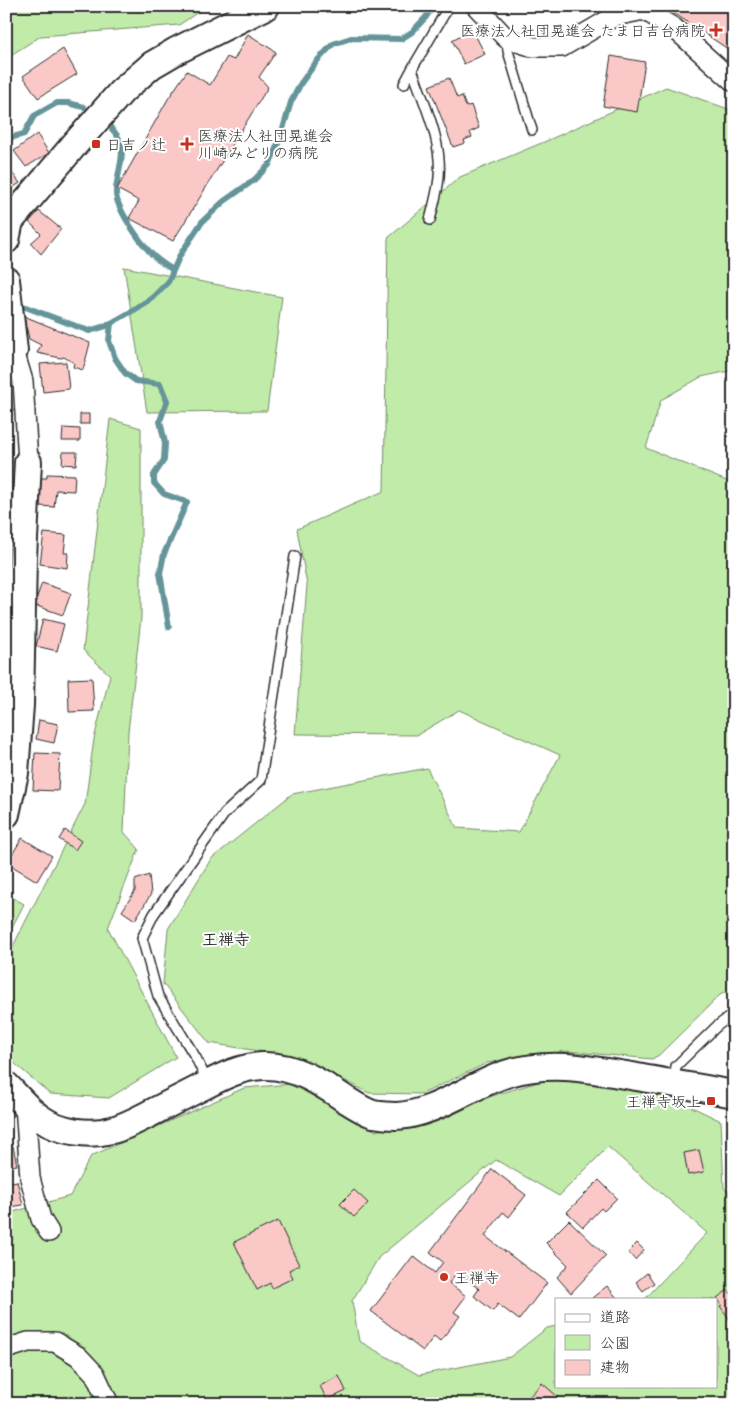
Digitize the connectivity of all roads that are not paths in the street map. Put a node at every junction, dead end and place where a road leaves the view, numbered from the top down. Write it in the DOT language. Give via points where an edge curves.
graph roads {
  1 [pos="266,6"];
  2 [pos="449,6"];
  3 [pos="476,6"];
  4 [pos="506,38"];
  5 [pos="412,69"];
  6 [pos="734,82"];
  7 [pos="404,84"];
  8 [pos="532,130"];
  9 [pos="430,220"];
  10 [pos="6,240"];
  11 [pos="6,280"];
  12 [pos="10,351"];
  13 [pos="28,462"];
  14 [pos="294,556"];
  15 [pos="6,814"];
  16 [pos="734,1017"];
  17 [pos="674,1083"];
  18 [pos="208,1084"];
  19 [pos="6,1085"];
  20 [pos="734,1094"];
  21 [pos="25,1104"];
  22 [pos="49,1232"];
  23 [pos="6,1349"];
  24 [pos="109,1404"];
  1 -- 10 [label="street" via="152,65 122,91 10,221"];
  2 -- 5 [label="lane"];
  3 -- 4 [label="street"];
  4 -- 6 [label="street" via="533,47 562,46 615,16 644,10 674,28"];
  4 -- 8 [label="lane"];
  5 -- 7 [label="lane"];
  5 -- 9 [label="lane" via="436,137 440,164 439,184"];
  11 -- 12 [label="street"];
  12 -- 13 [label="street" via="23,381"];
  13 -- 15 [label="street" via="19,715 15,773"];
  14 -- 18 [label="lane" via="261,780 225,814 154,914 142,938 158,996"];
  16 -- 17 [label="lane" via="717,1026 676,1066"];
  17 -- 18 [label="street" via="586,1068 534,1067 488,1080 416,1114 395,1116 372,1114 317,1080 294,1070 272,1066 249,1067"];
  17 -- 20 [label="street"];
  18 -- 21 [label="street" via="136,1120 112,1130 93,1133 55,1126"];
  19 -- 21 [label="street"];
  21 -- 22 [label="street" via="30,1178 41,1219"];
  23 -- 24 [label="street" via="28,1342 55,1342 78,1356 95,1374"];
}
